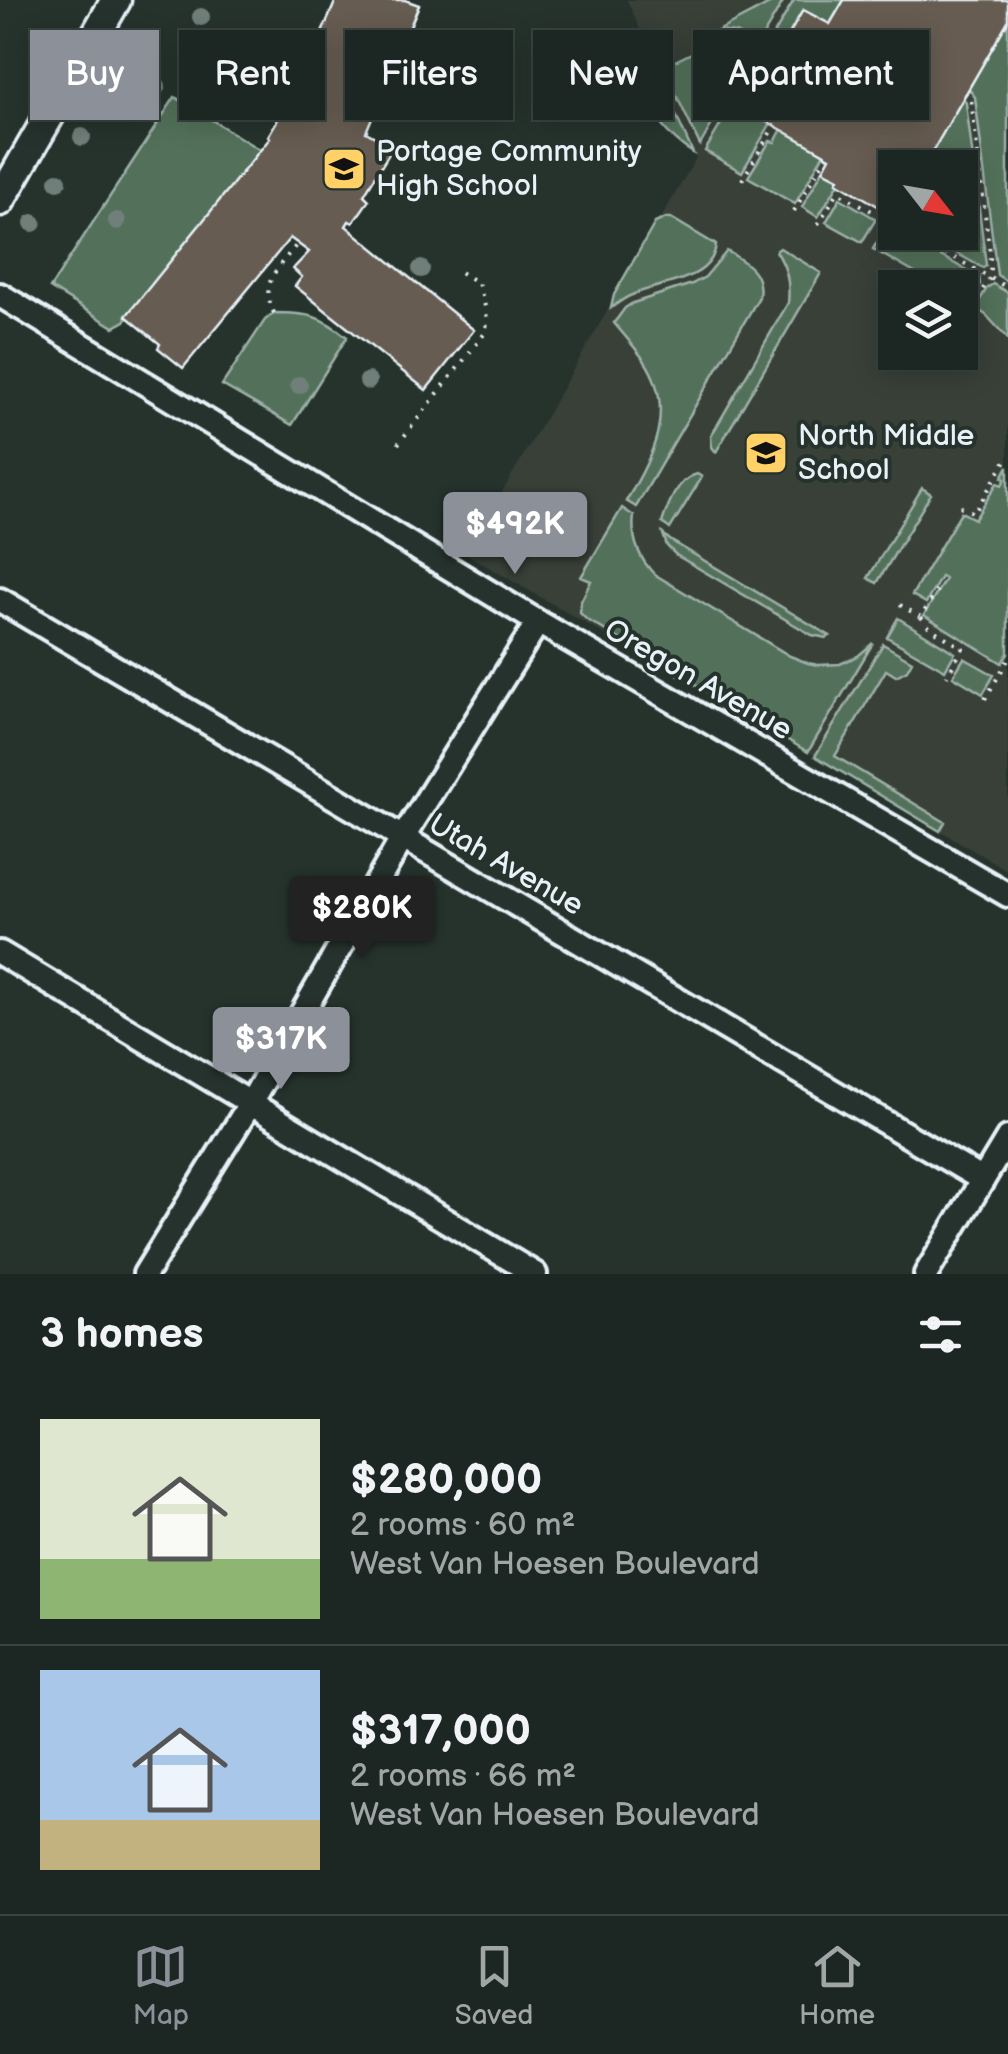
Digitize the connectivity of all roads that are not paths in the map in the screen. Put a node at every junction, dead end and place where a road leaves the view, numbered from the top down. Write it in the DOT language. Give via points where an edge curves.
graph roads {
  1 [pos="116,0"];
  2 [pos="0,201"];
  3 [pos="0,295"];
  4 [pos="0,600"];
  5 [pos="538,622"];
  6 [pos="402,839"];
  7 [pos="1008,896"];
  8 [pos="0,953"];
  9 [pos="250,1104"];
  10 [pos="1008,1138"];
  11 [pos="983,1180"];
  12 [pos="144,1274"];
  13 [pos="535,1274"];
  14 [pos="926,1274"];
  1 -- 2 [label="street"];
  3 -- 5 [label="street, Oregon Avenue"];
  4 -- 6 [label="street, Utah Avenue"];
  5 -- 6 [label="street"];
  5 -- 7 [label="street, Oregon Avenue"];
  6 -- 9 [label="street"];
  6 -- 11 [label="street, Utah Avenue"];
  8 -- 9 [label="street"];
  9 -- 12 [label="street"];
  9 -- 13 [label="street"];
  10 -- 11 [label="street"];
  11 -- 14 [label="street"];
}
